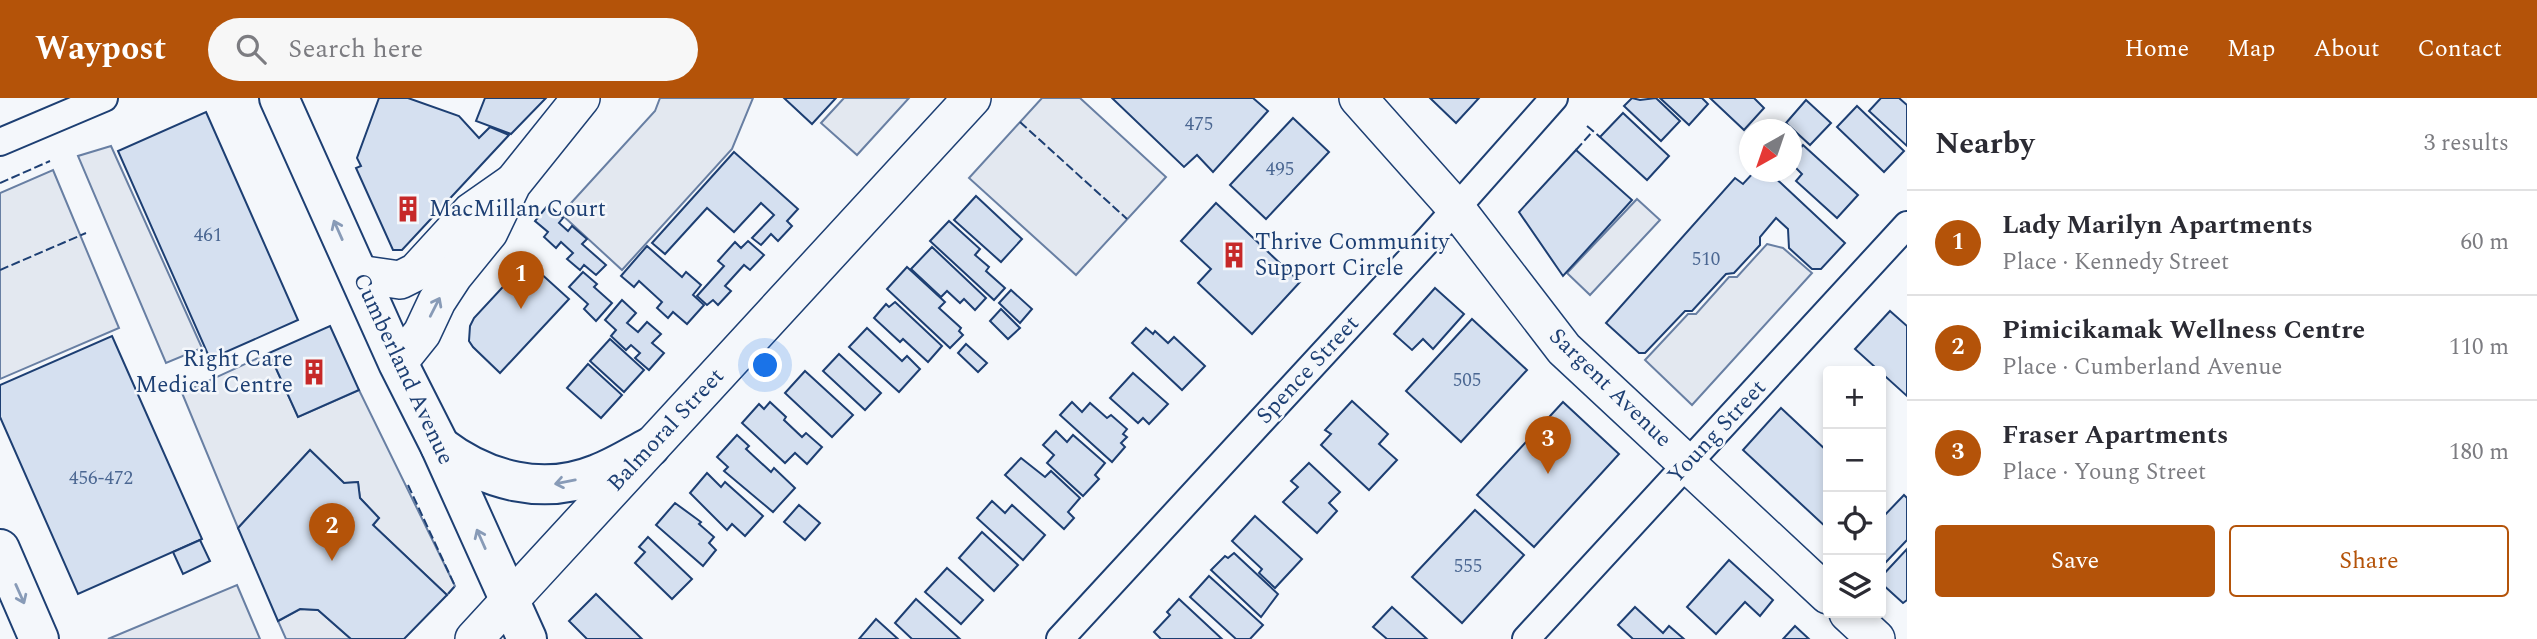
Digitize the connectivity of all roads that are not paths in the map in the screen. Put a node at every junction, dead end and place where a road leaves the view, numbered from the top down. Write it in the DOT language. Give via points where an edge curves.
graph roads {
  1 [pos="104,98"];
  2 [pos="279,98"];
  3 [pos="581,98"];
  4 [pos="972,98"];
  5 [pos="1359,98"];
  6 [pos="1554,98"];
  7 [pos="0,142"];
  8 [pos="512,184"];
  9 [pos="1455,207"];
  10 [pos="1907,225"];
  11 [pos="358,274"];
  12 [pos="398,363"];
  13 [pos="440,446"];
  14 [pos="650,447"];
  15 [pos="1688,463"];
  16 [pos="0,549"];
  17 [pos="1823,590"];
  18 [pos="509,601"];
  19 [pos="1853,618"];
  20 [pos="39,639"];
  21 [pos="474,639"];
  22 [pos="527,639"];
  23 [pos="1060,639"];
  24 [pos="1526,639"];
  25 [pos="1876,639"];
  1 -- 7 [label="street"];
  11 -- 2 [label="main road, Cumberland Avenue, one-way"];
  3 -- 8 [label="main road"];
  4 -- 14 [label="main road, Balmoral Street"];
  5 -- 9 [label="main road, Sargent Avenue"];
  6 -- 9 [label="street, Spence Street"];
  8 -- 11 [label="main road" via="471,212 416,272 400,280"];
  12 -- 8 [label="main road, one-way" via="422,333 454,275 489,232"];
  9 -- 15 [label="main road, Sargent Avenue" via="1564,349"];
  9 -- 23 [label="street, Spence Street"];
  10 -- 15 [label="street, Young Street"];
  11 -- 12 [label="main road, Cumberland Avenue"];
  12 -- 13 [label="main road, Cumberland Avenue"];
  14 -- 13 [label="main road, one-way" via="598,474 530,485 481,471"];
  18 -- 13 [label="main road, Cumberland Avenue, one-way"];
  14 -- 18 [label="main road, Balmoral Street"];
  15 -- 17 [label="main road, Sargent Avenue"];
  15 -- 24 [label="street, Young Street"];
  16 -- 20 [label="main road, one-way"];
  18 -- 21 [label="main road, Balmoral Street"];
  18 -- 22 [label="main road, Cumberland Avenue"];
  19 -- 25 [label="main road"];
}
